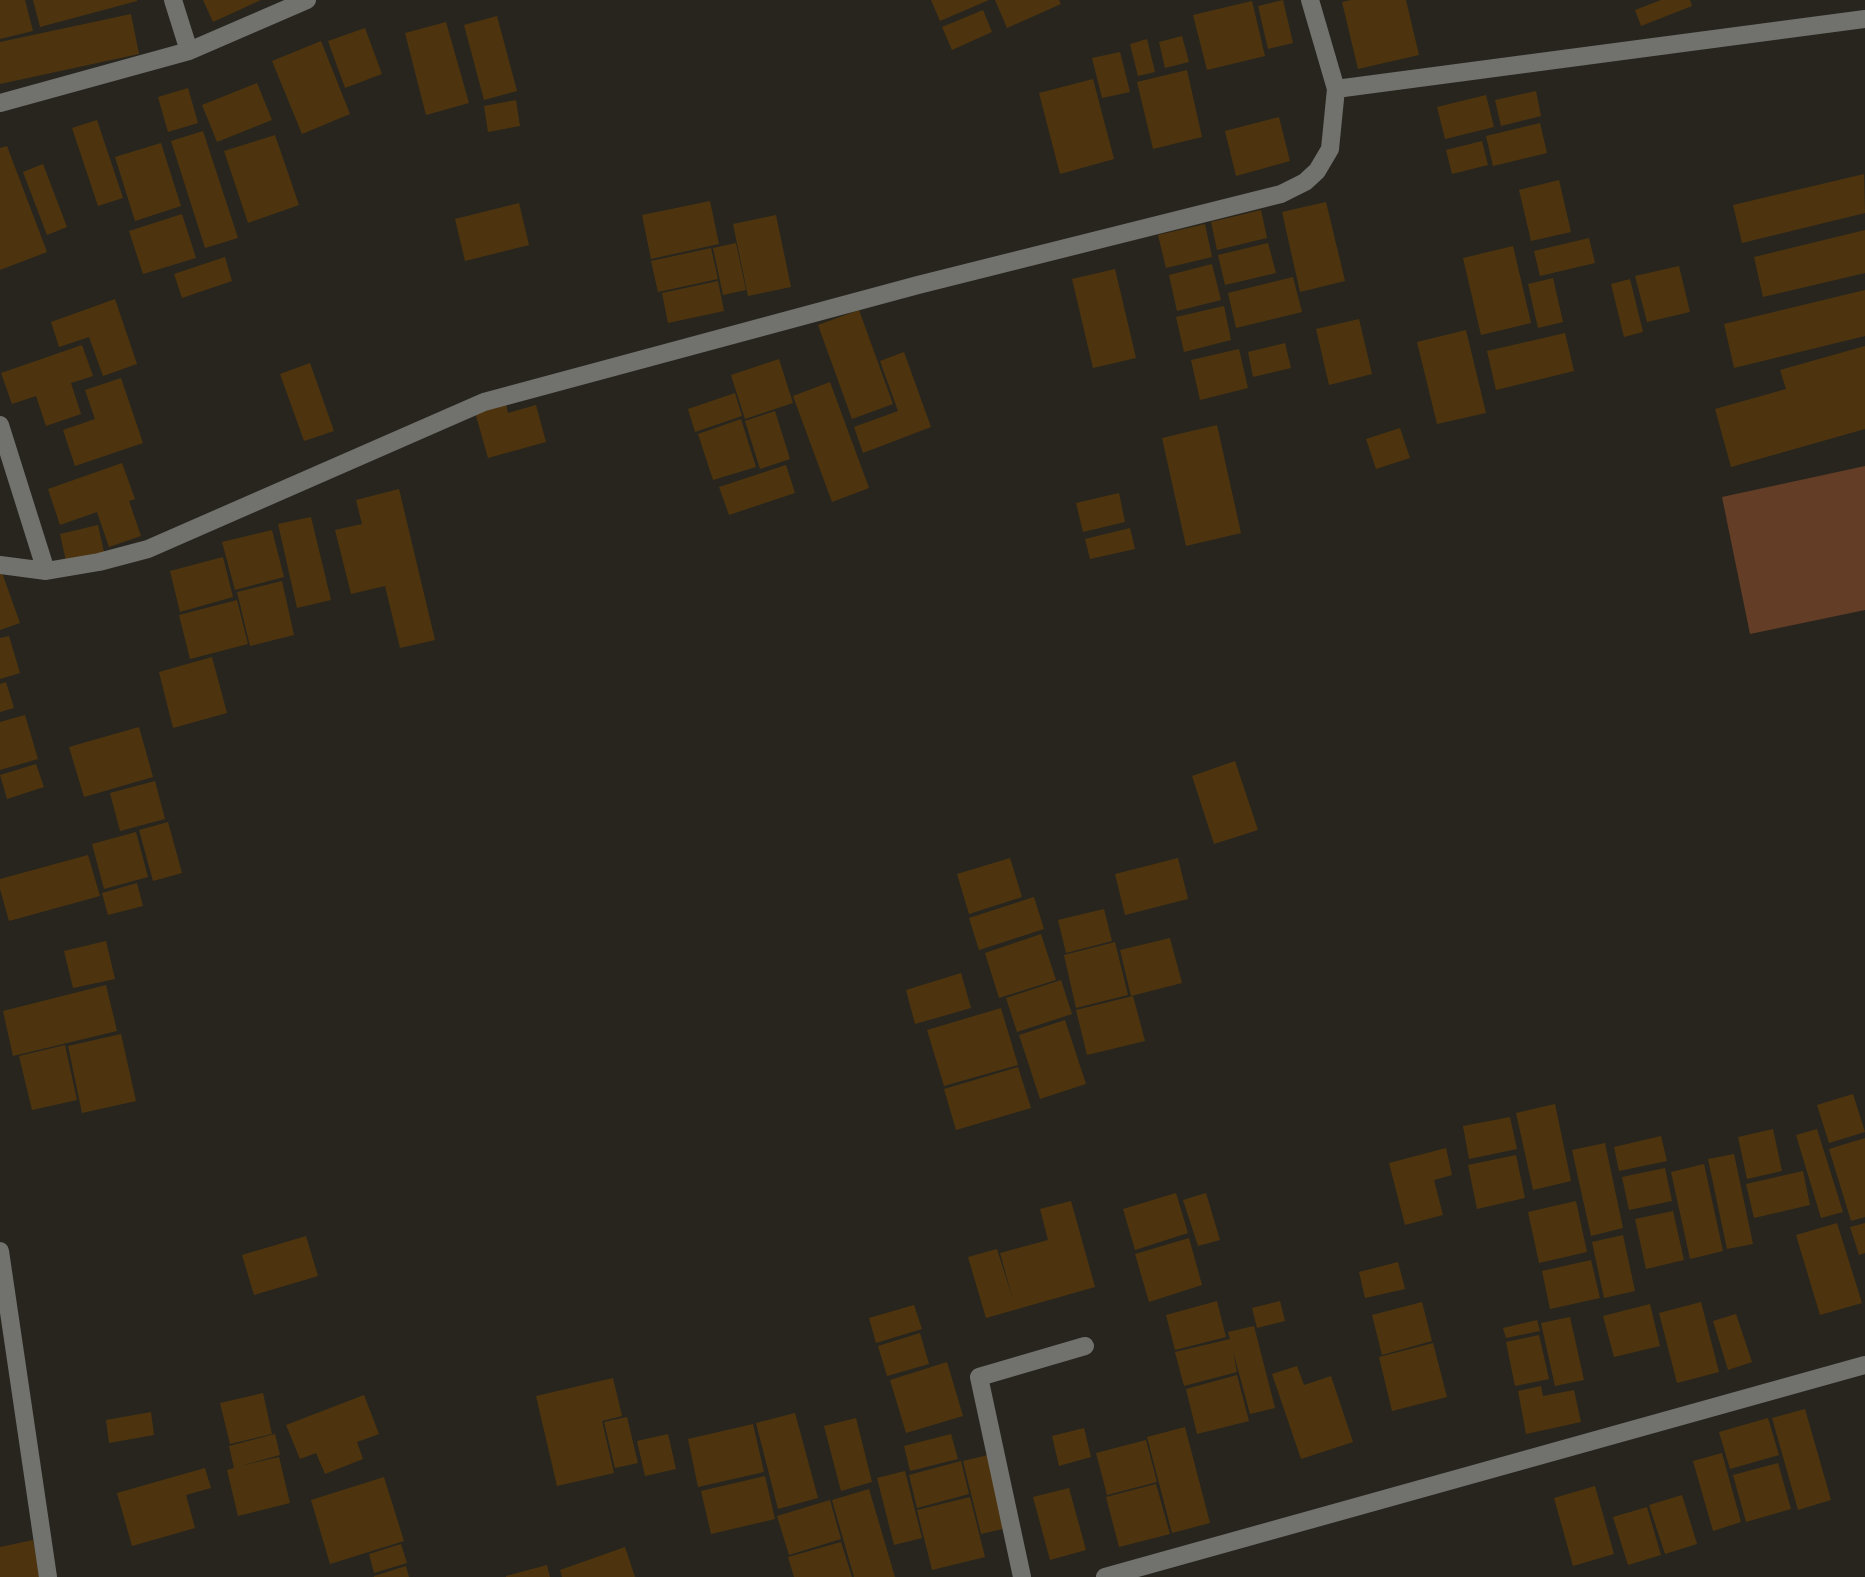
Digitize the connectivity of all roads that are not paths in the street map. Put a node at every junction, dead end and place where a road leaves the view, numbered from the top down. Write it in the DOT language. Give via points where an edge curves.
graph roads {
  1 [pos="173,0"];
  2 [pos="307,0"];
  3 [pos="1310,0"];
  4 [pos="1865,19"];
  5 [pos="190,51"];
  6 [pos="1336,89"];
  7 [pos="0,103"];
  8 [pos="0,425"];
  9 [pos="0,565"];
  10 [pos="46,571"];
  11 [pos="0,1251"];
  12 [pos="1085,1346"];
  13 [pos="1865,1365"];
  14 [pos="48,1577"];
  15 [pos="1022,1577"];
  16 [pos="1105,1577"];
  1 -- 5 [label="street"];
  2 -- 5 [label="street"];
  3 -- 6 [label="street"];
  4 -- 6 [label="street"];
  5 -- 7 [label="street"];
  6 -- 10 [label="street" via="1330,149 1305,183 1281,194 918,285 484,402 148,549"];
  8 -- 10 [label="street"];
  9 -- 10 [label="street"];
  11 -- 14 [label="street"];
  12 -- 15 [label="street" via="979,1377"];
  13 -- 16 [label="street"];
}
